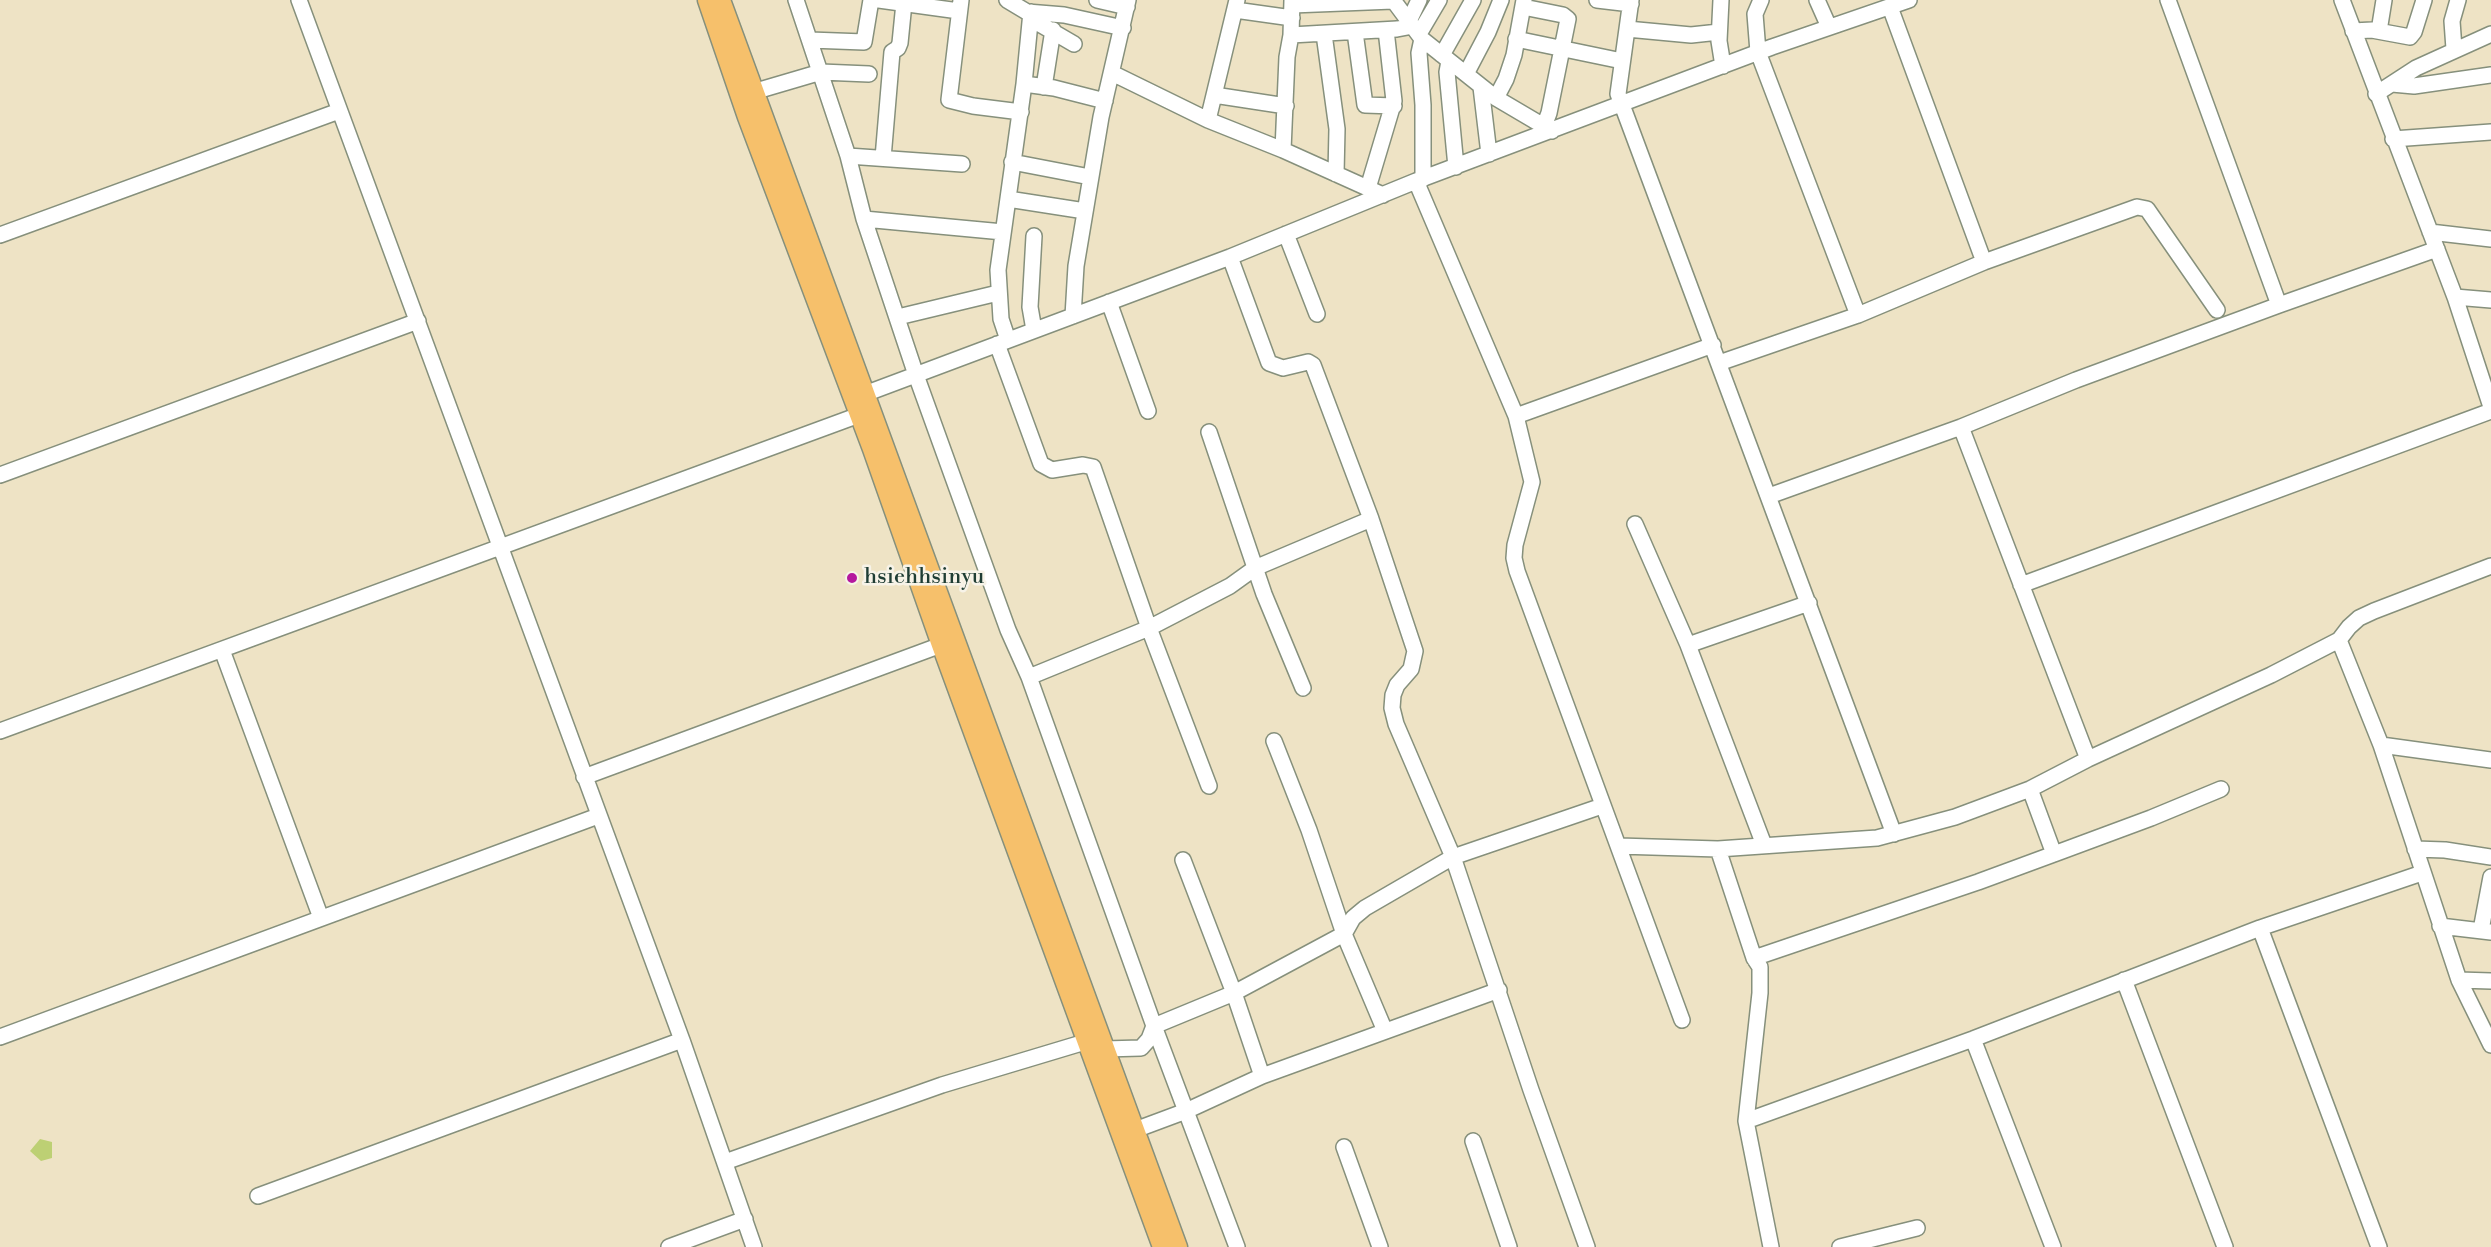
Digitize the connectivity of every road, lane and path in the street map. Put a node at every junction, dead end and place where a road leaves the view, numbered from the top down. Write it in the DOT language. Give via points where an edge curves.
graph roads {
  1 [pos="299,0"];
  2 [pos="707,0"];
  3 [pos="721,0"];
  4 [pos="796,0"];
  5 [pos="871,0"];
  6 [pos="879,0"];
  7 [pos="1097,0"];
  8 [pos="1419,0"];
  9 [pos="1439,0"];
  10 [pos="1473,0"];
  11 [pos="1501,0"];
  12 [pos="1597,0"];
  13 [pos="1721,0"];
  14 [pos="1761,0"];
  15 [pos="1817,0"];
  16 [pos="1910,0"];
  17 [pos="2168,0"];
  18 [pos="2342,0"];
  19 [pos="2384,0"];
  20 [pos="2424,0"];
  21 [pos="2458,0"];
  22 [pos="1010,1"];
  23 [pos="1393,1"];
  24 [pos="1321,2"];
  25 [pos="1631,2"];
  26 [pos="904,3"];
  27 [pos="934,4"];
  28 [pos="1128,4"];
  29 [pos="1523,4"];
  30 [pos="1236,5"];
  31 [pos="960,6"];
  32 [pos="1872,6"];
  33 [pos="1890,7"];
  34 [pos="1292,8"];
  35 [pos="1035,11"];
  36 [pos="1123,27"];
  37 [pos="1829,27"];
  38 [pos="1627,29"];
  39 [pos="1053,30"];
  40 [pos="1386,30"];
  41 [pos="1416,30"];
  42 [pos="2353,31"];
  43 [pos="2379,31"];
  44 [pos="1355,32"];
  45 [pos="1719,32"];
  46 [pos="1324,34"];
  47 [pos="2491,34"];
  48 [pos="1292,35"];
  49 [pos="1516,39"];
  50 [pos="810,40"];
  51 [pos="1074,44"];
  52 [pos="1561,49"];
  53 [pos="2454,49"];
  54 [pos="1758,52"];
  55 [pos="1445,58"];
  56 [pos="1622,61"];
  57 [pos="1723,66"];
  58 [pos="821,72"];
  59 [pos="1112,73"];
  60 [pos="870,74"];
  61 [pos="1466,74"];
  62 [pos="2491,75"];
  63 [pos="1024,84"];
  64 [pos="2392,84"];
  65 [pos="1044,87"];
  66 [pos="1481,87"];
  67 [pos="753,92"];
  68 [pos="2376,94"];
  69 [pos="1214,95"];
  70 [pos="1496,98"];
  71 [pos="1105,101"];
  72 [pos="1623,104"];
  73 [pos="1286,106"];
  74 [pos="1394,106"];
  75 [pos="339,111"];
  76 [pos="1021,112"];
  77 [pos="1208,120"];
  78 [pos="1548,128"];
  79 [pos="2491,132"];
  80 [pos="2393,139"];
  81 [pos="1283,150"];
  82 [pos="1488,154"];
  83 [pos="848,156"];
  84 [pos="883,158"];
  85 [pos="1012,162"];
  86 [pos="962,164"];
  87 [pos="1456,166"];
  88 [pos="1336,174"];
  89 [pos="1090,177"];
  90 [pos="1420,180"];
  91 [pos="1368,189"];
  92 [pos="1383,195"];
  93 [pos="1008,199"];
  94 [pos="1085,211"];
  95 [pos="864,219"];
  96 [pos="1003,232"];
  97 [pos="2430,232"];
  98 [pos="1286,234"];
  99 [pos="0,235"];
  100 [pos="1034,236"];
  101 [pos="2491,238"];
  102 [pos="2437,249"];
  103 [pos="1230,257"];
  104 [pos="1984,262"];
  105 [pos="998,293"];
  106 [pos="2456,297"];
  107 [pos="2491,300"];
  108 [pos="1109,302"];
  109 [pos="2278,305"];
  110 [pos="2217,309"];
  111 [pos="1317,314"];
  112 [pos="1858,315"];
  113 [pos="1073,316"];
  114 [pos="898,317"];
  115 [pos="417,321"];
  116 [pos="1034,330"];
  117 [pos="1002,342"];
  118 [pos="1713,345"];
  119 [pos="1719,363"];
  120 [pos="916,375"];
  121 [pos="859,402"];
  122 [pos="2491,409"];
  123 [pos="1148,411"];
  124 [pos="1516,416"];
  125 [pos="1961,426"];
  126 [pos="1209,432"];
  127 [pos="0,475"];
  128 [pos="1769,496"];
  129 [pos="1371,519"];
  130 [pos="1635,524"];
  131 [pos="501,547"];
  132 [pos="2491,566"];
  133 [pos="1255,568"];
  134 [pos="2021,585"];
  135 [pos="1809,603"];
  136 [pos="1149,628"];
  137 [pos="2339,640"];
  138 [pos="941,645"];
  139 [pos="1688,645"];
  140 [pos="222,650"];
  141 [pos="1029,677"];
  142 [pos="1303,688"];
  143 [pos="0,731"];
  144 [pos="1274,741"];
  145 [pos="2381,745"];
  146 [pos="2088,759"];
  147 [pos="2491,760"];
  148 [pos="584,777"];
  149 [pos="1209,786"];
  150 [pos="2030,789"];
  151 [pos="2221,789"];
  152 [pos="1602,806"];
  153 [pos="598,816"];
  154 [pos="1894,834"];
  155 [pos="1764,845"];
  156 [pos="1619,846"];
  157 [pos="1718,849"];
  158 [pos="2415,849"];
  159 [pos="2054,854"];
  160 [pos="1453,857"];
  161 [pos="2491,857"];
  162 [pos="1183,860"];
  163 [pos="2422,873"];
  164 [pos="2491,877"];
  165 [pos="321,918"];
  166 [pos="2440,926"];
  167 [pos="2260,928"];
  168 [pos="2486,931"];
  169 [pos="1344,934"];
  170 [pos="1754,958"];
  171 [pos="2124,980"];
  172 [pos="2459,980"];
  173 [pos="2491,981"];
  174 [pos="1499,990"];
  175 [pos="1234,993"];
  176 [pos="1682,1020"];
  177 [pos="1154,1026"];
  178 [pos="1385,1031"];
  179 [pos="0,1037"];
  180 [pos="1974,1039"];
  181 [pos="682,1040"];
  182 [pos="2491,1045"];
  183 [pos="1093,1048"];
  184 [pos="1262,1076"];
  185 [pos="1186,1111"];
  186 [pos="1746,1120"];
  187 [pos="1135,1130"];
  188 [pos="1473,1141"];
  189 [pos="1344,1147"];
  190 [pos="725,1162"];
  191 [pos="258,1196"];
  192 [pos="745,1219"];
  193 [pos="1917,1228"];
  194 [pos="669,1247"];
  195 [pos="754,1247"];
  196 [pos="1162,1247"];
  197 [pos="1178,1247"];
  198 [pos="1237,1247"];
  199 [pos="1380,1247"];
  200 [pos="1509,1247"];
  201 [pos="1587,1247"];
  202 [pos="1772,1247"];
  203 [pos="1840,1247"];
  204 [pos="2054,1247"];
  205 [pos="2225,1247"];
  206 [pos="2379,1247"];
  1 -- 75 [label="street"];
  2 -- 121 [label="main road" via="747,117"];
  3 -- 67 [label="main road"];
  4 -- 50 [label="street"];
  5 -- 50 [label="street" via="864,42"];
  6 -- 26 [label="street"];
  7 -- 28 [label="street"];
  8 -- 41 [label="street"];
  9 -- 41 [label="street"];
  10 -- 55 [label="street"];
  11 -- 61 [label="street"];
  12 -- 25 [label="street"];
  13 -- 45 [label="street"];
  14 -- 54 [label="street" via="1755,14"];
  15 -- 37 [label="street"];
  16 -- 33 [label="street"];
  17 -- 109 [label="street"];
  18 -- 42 [label="street"];
  19 -- 43 [label="street"];
  20 -- 43 [label="street" via="2412,36"];
  21 -- 53 [label="street" via="2452,21"];
  22 -- 35 [label="street" via="1022,10"];
  23 -- 24 [label="street"];
  23 -- 41 [label="street"];
  24 -- 34 [label="street"];
  25 -- 38 [label="street"];
  26 -- 27 [label="street"];
  26 -- 84 [label="street" via="900,42 892,52"];
  27 -- 31 [label="street"];
  28 -- 36 [label="street"];
  29 -- 49 [label="street"];
  29 -- 52 [label="street" via="1566,16"];
  30 -- 34 [label="street"];
  30 -- 69 [label="street"];
  31 -- 76 [label="street" via="949,100"];
  32 -- 33 [label="street"];
  32 -- 37 [label="street"];
  33 -- 104 [label="street"];
  34 -- 48 [label="street"];
  35 -- 36 [label="street"];
  35 -- 39 [label="street"];
  35 -- 63 [label="street"];
  36 -- 59 [label="street"];
  37 -- 54 [label="street"];
  38 -- 45 [label="street" via="1691,35"];
  38 -- 56 [label="street"];
  39 -- 51 [label="street"];
  39 -- 65 [label="street"];
  40 -- 41 [label="street"];
  40 -- 44 [label="street"];
  40 -- 74 [label="street"];
  41 -- 55 [label="street"];
  41 -- 90 [label="street" via="1423,105"];
  42 -- 43 [label="street"];
  42 -- 68 [label="street"];
  44 -- 46 [label="street"];
  44 -- 74 [label="street" via="1365,105"];
  45 -- 57 [label="street"];
  46 -- 48 [label="street"];
  46 -- 88 [label="street" via="1337,129"];
  47 -- 53 [label="street"];
  48 -- 73 [label="street" via="1287,57"];
  49 -- 52 [label="street"];
  49 -- 70 [label="street" via="1506,79"];
  50 -- 58 [label="street"];
  52 -- 56 [label="street"];
  52 -- 78 [label="street"];
  53 -- 64 [label="street"];
  54 -- 57 [label="street"];
  54 -- 112 [label="street"];
  55 -- 61 [label="street"];
  55 -- 87 [label="street"];
  56 -- 72 [label="street" via="1618,93"];
  57 -- 72 [label="street"];
  58 -- 60 [label="street"];
  58 -- 67 [label="street"];
  58 -- 83 [label="street"];
  59 -- 71 [label="street"];
  59 -- 77 [label="street"];
  61 -- 66 [label="street"];
  62 -- 64 [label="street" via="2414,86"];
  63 -- 65 [label="street"];
  63 -- 76 [label="street"];
  64 -- 68 [label="street"];
  65 -- 71 [label="street"];
  66 -- 70 [label="street"];
  66 -- 82 [label="street"];
  67 -- 121 [label="main road"];
  68 -- 80 [label="street"];
  69 -- 73 [label="street"];
  69 -- 77 [label="street"];
  70 -- 78 [label="street"];
  71 -- 89 [label="street"];
  72 -- 78 [label="street"];
  72 -- 118 [label="street"];
  73 -- 81 [label="street"];
  74 -- 91 [label="street"];
  75 -- 99 [label="street"];
  75 -- 115 [label="street"];
  76 -- 85 [label="street"];
  77 -- 81 [label="street"];
  78 -- 82 [label="street"];
  79 -- 80 [label="street"];
  80 -- 97 [label="street"];
  81 -- 88 [label="street"];
  82 -- 87 [label="street"];
  83 -- 84 [label="street"];
  83 -- 95 [label="street"];
  84 -- 86 [label="street"];
  85 -- 89 [label="street"];
  85 -- 93 [label="street"];
  87 -- 90 [label="street"];
  88 -- 91 [label="street"];
  89 -- 94 [label="street"];
  90 -- 92 [label="street"];
  90 -- 124 [label="street"];
  91 -- 92 [label="street"];
  92 -- 98 [label="street"];
  93 -- 94 [label="street"];
  93 -- 96 [label="street"];
  94 -- 113 [label="street"];
  95 -- 96 [label="street"];
  95 -- 114 [label="street"];
  96 -- 105 [label="street"];
  97 -- 101 [label="street"];
  97 -- 102 [label="street"];
  98 -- 103 [label="street"];
  98 -- 111 [label="street"];
  100 -- 116 [label="street" via="1030,307"];
  102 -- 106 [label="street"];
  102 -- 109 [label="street"];
  103 -- 108 [label="street"];
  103 -- 129 [label="street" via="1269,363 1282,368 1308,362 1313,365"];
  104 -- 110 [label="street" via="2143,207"];
  104 -- 112 [label="street"];
  105 -- 114 [label="street"];
  105 -- 117 [label="street"];
  106 -- 107 [label="street"];
  106 -- 122 [label="street"];
  108 -- 113 [label="street"];
  108 -- 123 [label="street"];
  109 -- 125 [label="street"];
  112 -- 119 [label="street"];
  113 -- 116 [label="street"];
  114 -- 120 [label="street"];
  115 -- 127 [label="street"];
  115 -- 131 [label="street"];
  116 -- 117 [label="street"];
  117 -- 120 [label="street"];
  117 -- 136 [label="street" via="1041,464 1052,470 1093,467"];
  118 -- 119 [label="street"];
  118 -- 124 [label="street"];
  119 -- 128 [label="street"];
  120 -- 121 [label="street"];
  120 -- 141 [label="street" via="1008,630"];
  121 -- 131 [label="street"];
  121 -- 138 [label="main road"];
  121 -- 183 [label="main road"];
  122 -- 134 [label="street"];
  124 -- 152 [label="street" via="1532,482 1515,545 1517,571"];
  125 -- 128 [label="street"];
  125 -- 134 [label="street"];
  126 -- 133 [label="street"];
  128 -- 135 [label="street"];
  129 -- 133 [label="street"];
  129 -- 160 [label="street" via="1415,651 1411,669 1397,685 1392,708"];
  130 -- 139 [label="street"];
  131 -- 140 [label="street"];
  131 -- 148 [label="street"];
  132 -- 137 [label="street" via="2359,618"];
  133 -- 136 [label="street" via="1230,586"];
  133 -- 142 [label="street"];
  134 -- 146 [label="street"];
  135 -- 139 [label="street"];
  135 -- 154 [label="street"];
  136 -- 141 [label="street"];
  136 -- 149 [label="street"];
  137 -- 145 [label="street"];
  137 -- 146 [label="street"];
  138 -- 148 [label="street"];
  138 -- 183 [label="main road"];
  139 -- 155 [label="street"];
  140 -- 143 [label="street"];
  140 -- 165 [label="street"];
  141 -- 177 [label="street"];
  144 -- 169 [label="street"];
  145 -- 147 [label="street"];
  145 -- 158 [label="street"];
  146 -- 150 [label="street"];
  148 -- 153 [label="street"];
  150 -- 154 [label="street" via="1955,817"];
  150 -- 159 [label="street"];
  151 -- 159 [label="street"];
  152 -- 156 [label="street"];
  152 -- 160 [label="street"];
  153 -- 165 [label="street"];
  153 -- 181 [label="street"];
  154 -- 155 [label="street"];
  155 -- 157 [label="street"];
  156 -- 157 [label="street"];
  156 -- 176 [label="street"];
  157 -- 170 [label="street"];
  158 -- 161 [label="street"];
  158 -- 163 [label="street"];
  159 -- 170 [label="street"];
  160 -- 169 [label="street" via="1365,908 1353,918"];
  160 -- 174 [label="street"];
  162 -- 175 [label="street"];
  163 -- 166 [label="street"];
  163 -- 167 [label="street"];
  164 -- 168 [label="street"];
  165 -- 179 [label="street"];
  166 -- 168 [label="street"];
  166 -- 172 [label="street"];
  167 -- 171 [label="street"];
  167 -- 206 [label="street"];
  169 -- 175 [label="street"];
  169 -- 178 [label="street"];
  170 -- 186 [label="street" via="1761,979"];
  171 -- 180 [label="street"];
  171 -- 205 [label="street"];
  172 -- 173 [label="street"];
  172 -- 182 [label="street"];
  174 -- 178 [label="street"];
  174 -- 201 [label="street"];
  175 -- 177 [label="street"];
  175 -- 184 [label="street"];
  177 -- 183 [label="street" via="1141,1048"];
  177 -- 185 [label="street"];
  178 -- 184 [label="street"];
  180 -- 186 [label="street"];
  180 -- 204 [label="street"];
  181 -- 190 [label="street"];
  181 -- 191 [label="street"];
  183 -- 187 [label="main road"];
  183 -- 190 [label="street" via="942,1085"];
  183 -- 196 [label="main road"];
  184 -- 185 [label="street"];
  185 -- 187 [label="street"];
  185 -- 198 [label="street"];
  186 -- 202 [label="street"];
  187 -- 197 [label="main road"];
  188 -- 200 [label="street"];
  189 -- 199 [label="street"];
  190 -- 192 [label="street"];
  192 -- 194 [label="street"];
  192 -- 195 [label="street"];
  193 -- 203 [label="street"];
}
